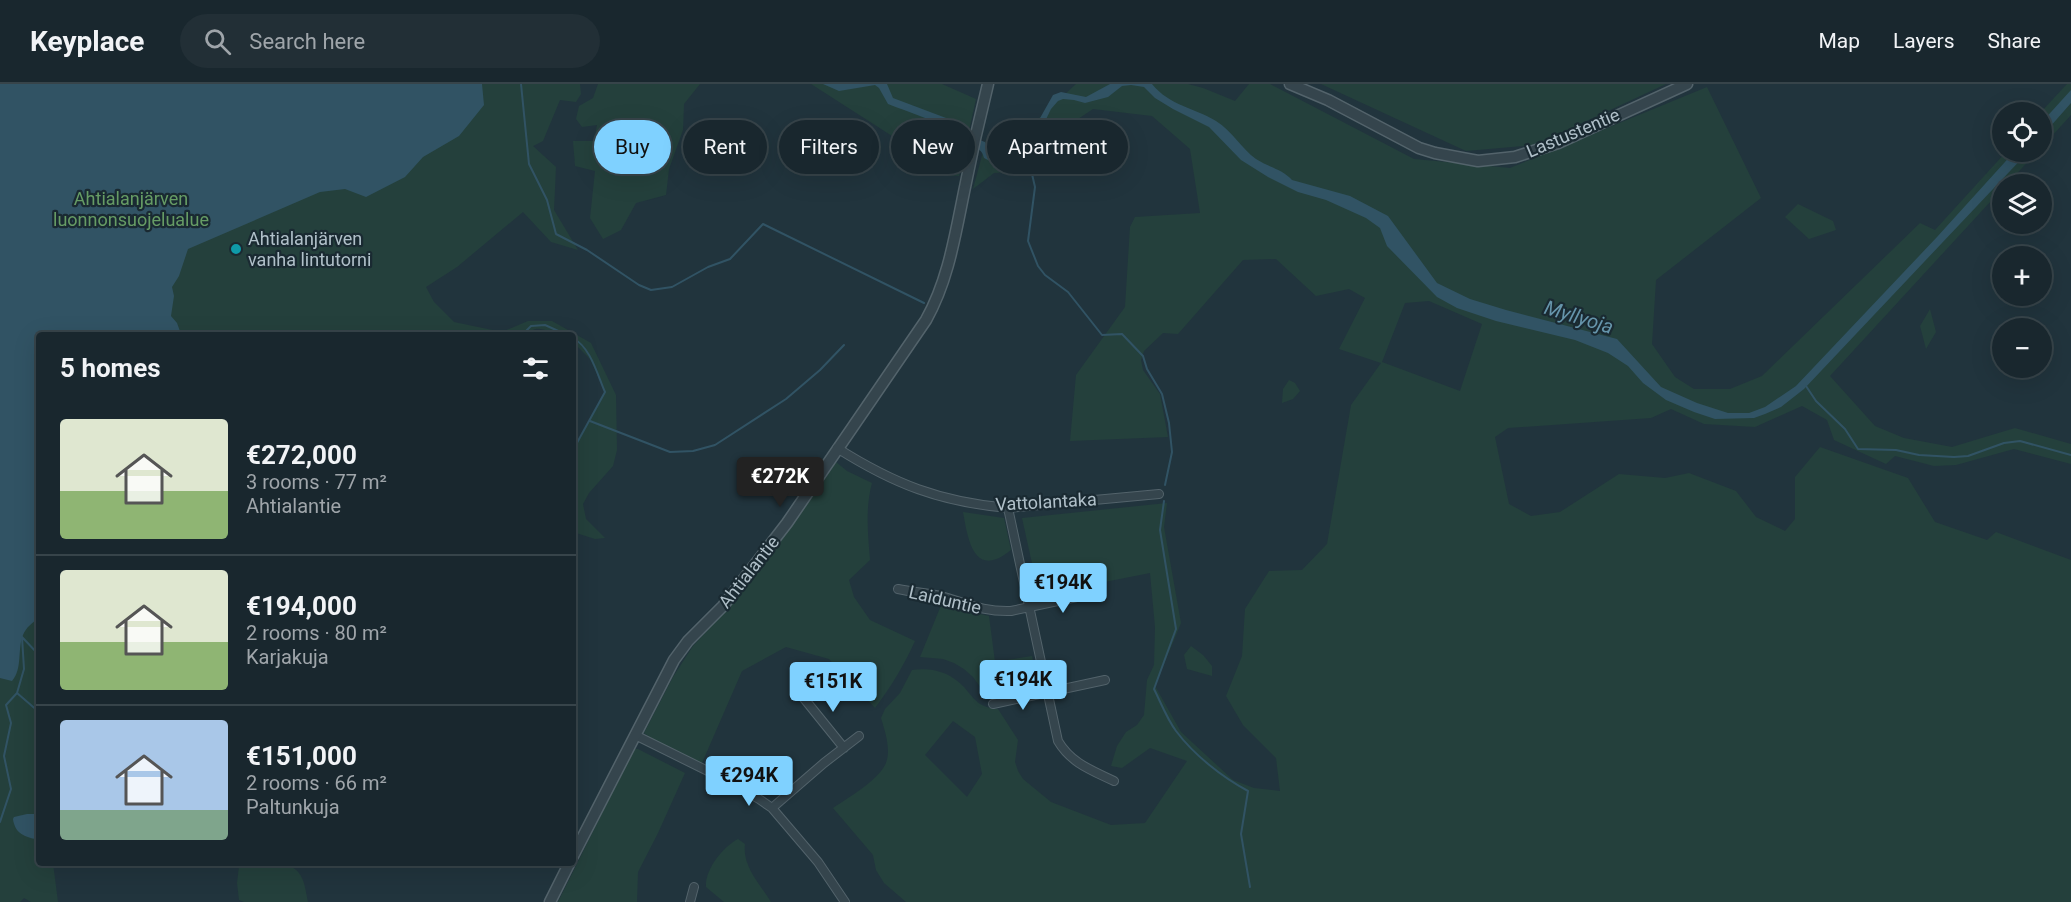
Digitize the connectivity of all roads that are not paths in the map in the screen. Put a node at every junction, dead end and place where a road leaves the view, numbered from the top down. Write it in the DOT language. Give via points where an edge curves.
graph roads {
  1 [pos="988,84"];
  2 [pos="1290,84"];
  3 [pos="1687,84"];
  4 [pos="837,448"];
  5 [pos="1158,494"];
  6 [pos="1008,508"];
  7 [pos="898,590"];
  8 [pos="1091,594"];
  9 [pos="1029,608"];
  10 [pos="1105,680"];
  11 [pos="1046,693"];
  12 [pos="802,696"];
  13 [pos="993,704"];
  14 [pos="635,735"];
  15 [pos="859,736"];
  16 [pos="844,748"];
  17 [pos="1114,781"];
  18 [pos="772,808"];
  19 [pos="576,850"];
  20 [pos="568,866"];
  21 [pos="694,887"];
  22 [pos="550,902"];
  23 [pos="690,902"];
  24 [pos="845,902"];
  1 -- 4 [label="street, Ahtialantie" via="937,301"];
  2 -- 3 [label="street, Lastustentie" via="1419,148 1478,161 1515,157 1558,143"];
  4 -- 6 [label="street, Vattolantaka" via="874,471 928,493"];
  4 -- 14 [label="street, Ahtialantie" via="723,606 688,640"];
  5 -- 6 [label="street, Vattolantaka"];
  6 -- 9 [label="street"];
  7 -- 9 [label="street, Laiduntie" via="942,597 981,610"];
  8 -- 9 [label="street, Laiduntie"];
  9 -- 11 [label="street"];
  10 -- 11 [label="street"];
  11 -- 13 [label="street"];
  11 -- 17 [label="street" via="1058,741 1065,753"];
  12 -- 16 [label="street"];
  14 -- 18 [label="street"];
  14 -- 19 [label="street, Ahtialantie"];
  15 -- 16 [label="street"];
  16 -- 18 [label="street"];
  18 -- 24 [label="street" via="818,862"];
  20 -- 22 [label="street"];
  21 -- 23 [label="street"];
}
